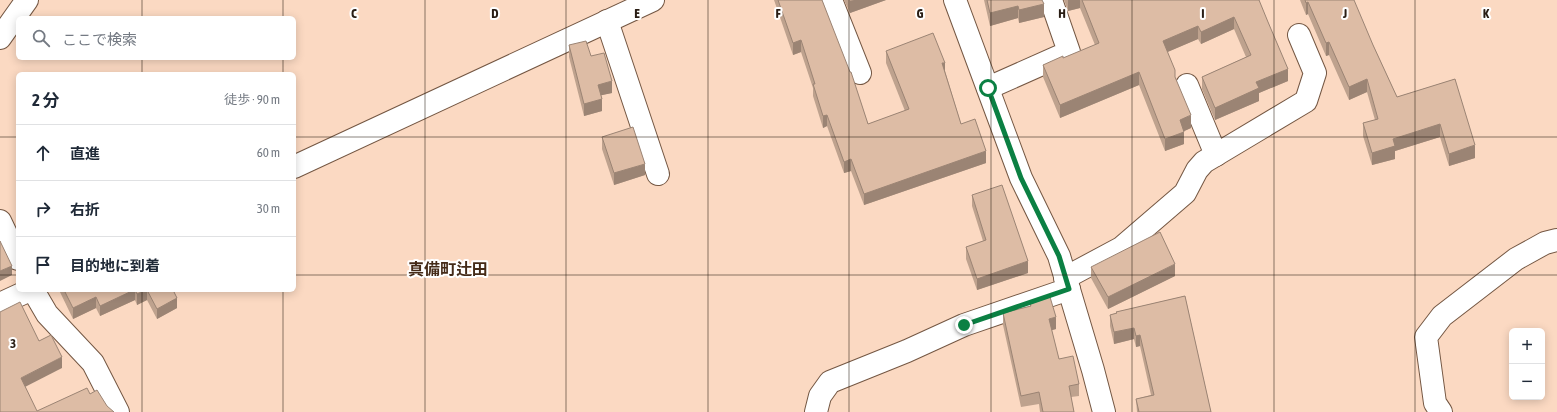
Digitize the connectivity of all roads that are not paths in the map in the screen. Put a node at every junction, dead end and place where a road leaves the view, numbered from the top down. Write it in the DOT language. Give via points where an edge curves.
graph roads {
  1 [pos="27,0"];
  2 [pos="653,0"];
  3 [pos="831,0"];
  4 [pos="955,0"];
  5 [pos="1051,0"];
  6 [pos="608,21"];
  7 [pos="1299,35"];
  8 [pos="0,38"];
  9 [pos="860,73"];
  10 [pos="1187,85"];
  11 [pos="988,88"];
  12 [pos="1216,155"];
  13 [pos="296,166"];
  14 [pos="658,174"];
  15 [pos="0,221"];
  16 [pos="1557,240"];
  17 [pos="16,255"];
  18 [pos="1067,284"];
  19 [pos="26,292"];
  20 [pos="34,292"];
  21 [pos="0,304"];
  22 [pos="118,412"];
  23 [pos="816,412"];
  24 [pos="1104,412"];
  25 [pos="1440,412"];
  1 -- 8 [label="street"];
  2 -- 6 [label="street"];
  3 -- 9 [label="street"];
  4 -- 11 [label="street"];
  5 -- 11 [label="street" via="1069,52"];
  6 -- 13 [label="street"];
  6 -- 14 [label="street"];
  7 -- 12 [label="street" via="1315,73 1306,101"];
  10 -- 12 [label="street"];
  11 -- 18 [label="street" via="1021,178 1059,256"];
  12 -- 18 [label="street" via="1197,170 1185,193 1121,248"];
  15 -- 17 [label="street"];
  16 -- 25 [label="street" via="1545,243 1516,259 1442,316 1426,337 1435,403"];
  18 -- 23 [label="street" via="830,382 820,396"];
  18 -- 24 [label="street"];
  19 -- 21 [label="street"];
  20 -- 22 [label="street" via="47,314 93,363"];
}
